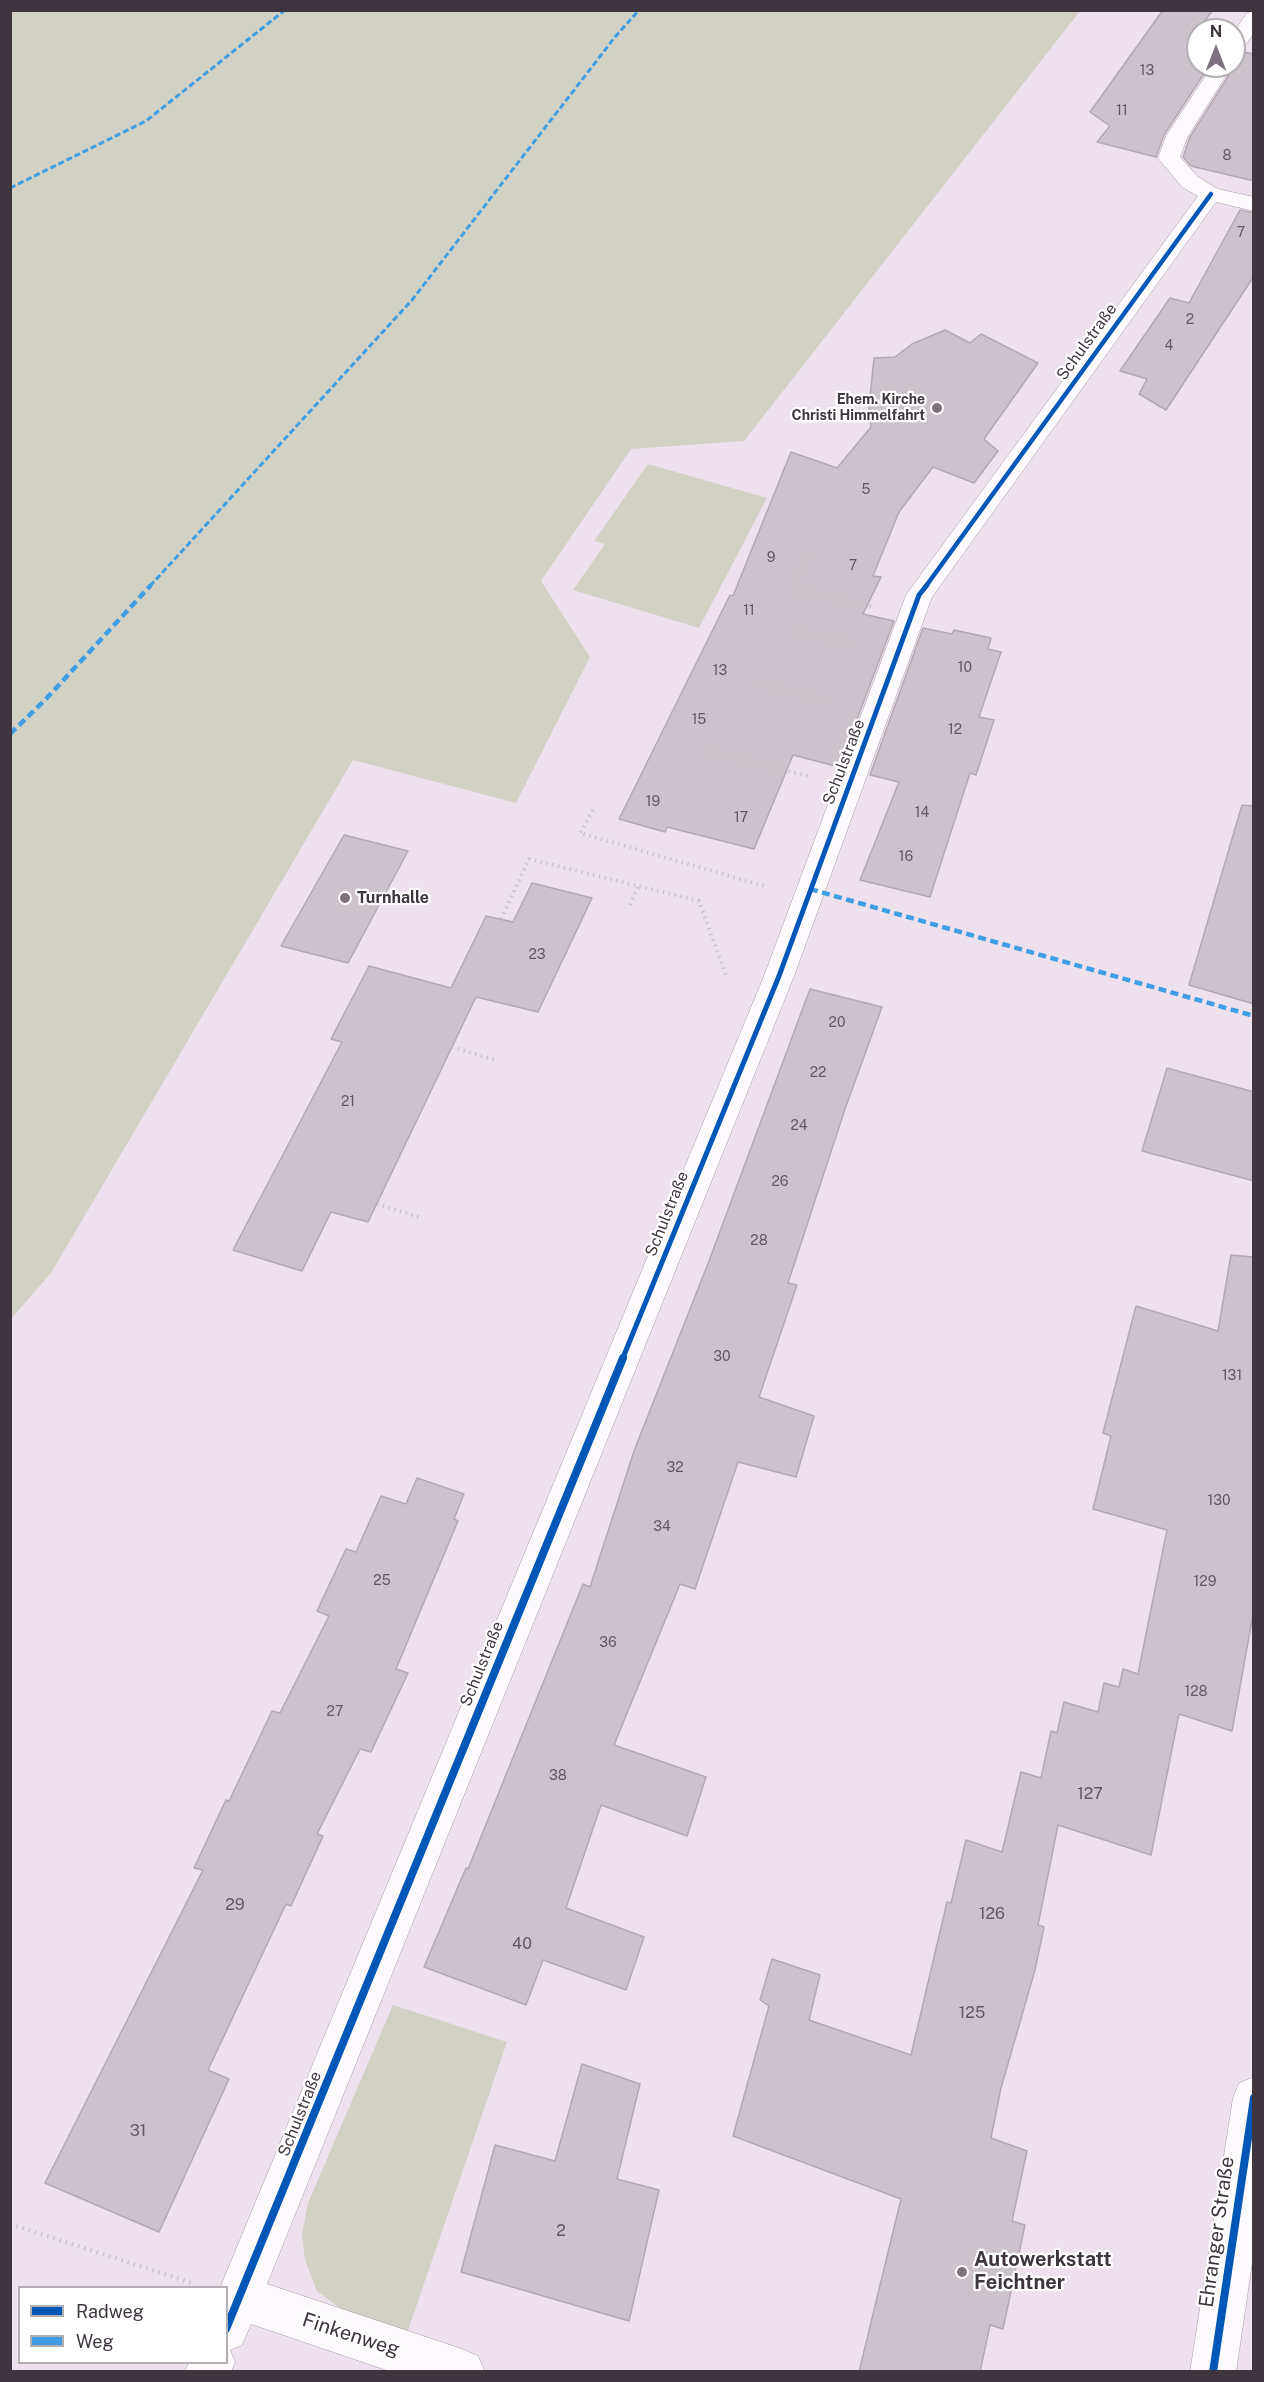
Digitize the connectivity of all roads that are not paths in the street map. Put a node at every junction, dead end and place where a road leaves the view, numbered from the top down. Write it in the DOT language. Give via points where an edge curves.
graph roads {
  1 [pos="1214,78"];
  2 [pos="1211,194"];
  3 [pos="1254,204"];
  4 [pos="1254,2098"];
  5 [pos="228,2298"];
  6 [pos="228,2306"];
  7 [pos="462,2372"];
  8 [pos="1213,2372"];
  1 -- 2 [label="street" via="1177,136 1169,158 1190,182"];
  2 -- 3 [label="street"];
  2 -- 5 [label="street, Schulstraße" via="919,595 779,976"];
  4 -- 8 [label="street, Ehranger Straße"];
  6 -- 7 [label="street, Finkenweg"];
}
